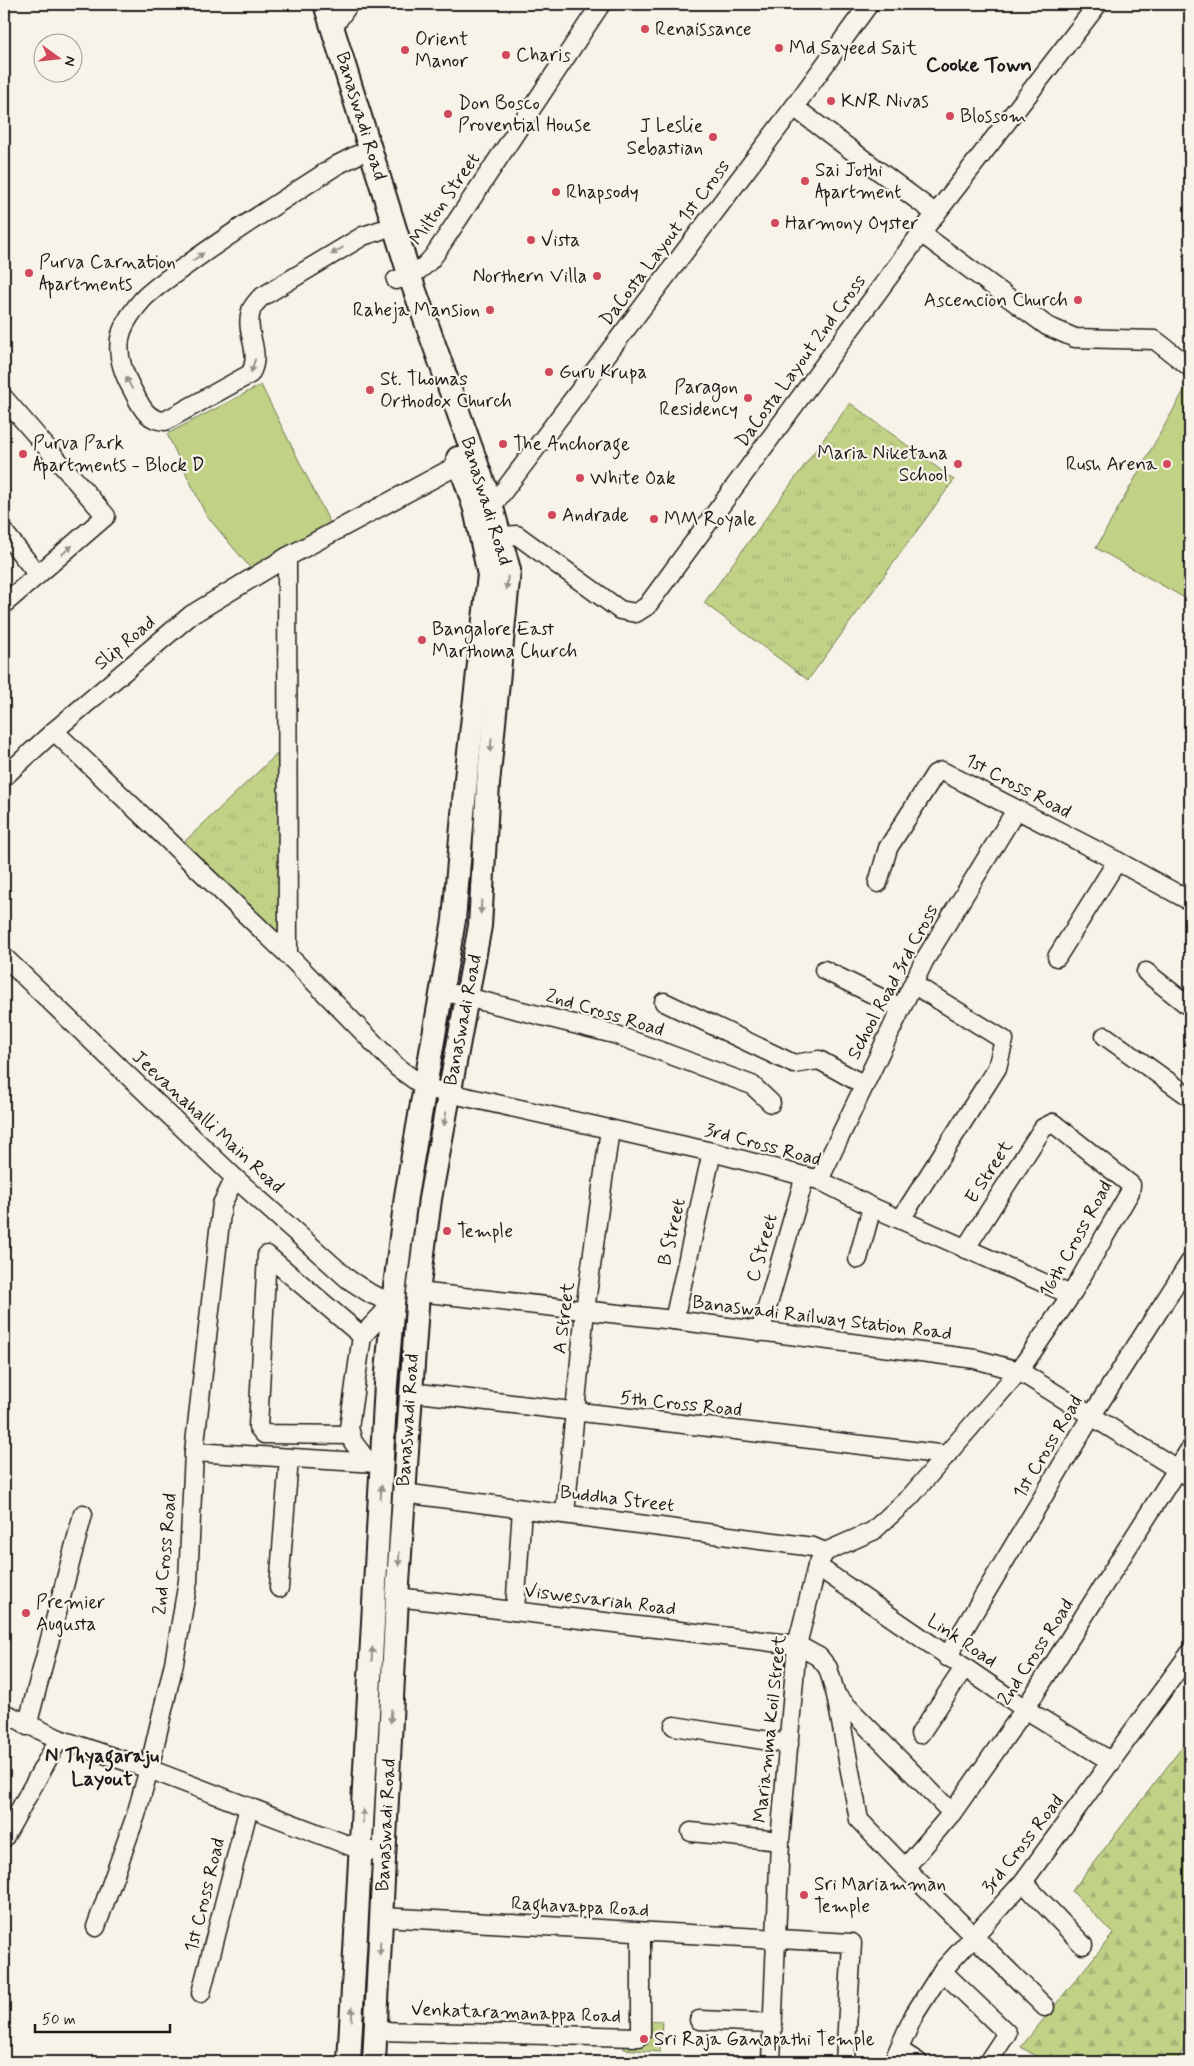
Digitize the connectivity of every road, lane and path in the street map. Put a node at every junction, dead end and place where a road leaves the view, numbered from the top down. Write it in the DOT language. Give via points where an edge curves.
graph roads {
  1 [pos="310,4"];
  2 [pos="325,4"];
  3 [pos="349,4"];
  4 [pos="601,4"];
  5 [pos="869,4"];
  6 [pos="1098,4"];
  7 [pos="333,27"];
  8 [pos="794,107"];
  9 [pos="358,155"];
  10 [pos="321,175"];
  11 [pos="257,202"];
  12 [pos="936,214"];
  13 [pos="381,230"];
  14 [pos="921,233"];
  15 [pos="403,279"];
  16 [pos="1190,367"];
  17 [pos="4,398"];
  18 [pos="467,461"];
  19 [pos="483,506"];
  20 [pos="4,532"];
  21 [pos="490,537"];
  22 [pos="287,557"];
  23 [pos="38,575"];
  24 [pos="4,604"];
  25 [pos="54,731"];
  26 [pos="4,777"];
  27 [pos="1016,810"];
  28 [pos="1117,861"];
  29 [pos="878,883"];
  30 [pos="1190,901"];
  31 [pos="288,955"];
  32 [pos="4,957"];
  33 [pos="1057,957"];
  34 [pos="824,970"];
  35 [pos="1146,972"];
  36 [pos="913,984"];
  37 [pos="442,991"];
  38 [pos="467,997"];
  39 [pos="664,1002"];
  40 [pos="1190,1007"];
  41 [pos="901,1008"];
  42 [pos="1105,1036"];
  43 [pos="864,1085"];
  44 [pos="426,1088"];
  45 [pos="449,1094"];
  46 [pos="1190,1097"];
  47 [pos="771,1103"];
  48 [pos="1053,1123"];
  49 [pos="610,1129"];
  50 [pos="712,1152"];
  51 [pos="235,1178"];
  52 [pos="812,1178"];
  53 [pos="872,1207"];
  54 [pos="901,1219"];
  55 [pos="965,1249"];
  56 [pos="858,1258"];
  57 [pos="1190,1262"];
  58 [pos="418,1292"];
  59 [pos="1071,1295"];
  60 [pos="393,1303"];
  61 [pos="586,1310"];
  62 [pos="674,1320"];
  63 [pos="760,1332"];
  64 [pos="362,1336"];
  65 [pos="1019,1371"];
  66 [pos="410,1392"];
  67 [pos="575,1413"];
  68 [pos="1092,1416"];
  69 [pos="351,1435"];
  70 [pos="1190,1449"];
  71 [pos="194,1452"];
  72 [pos="947,1455"];
  73 [pos="289,1458"];
  74 [pos="375,1462"];
  75 [pos="1184,1473"];
  76 [pos="403,1493"];
  77 [pos="522,1509"];
  78 [pos="565,1513"];
  79 [pos="83,1514"];
  80 [pos="821,1559"];
  81 [pos="279,1588"];
  82 [pos="397,1597"];
  83 [pos="515,1611"];
  84 [pos="797,1644"];
  85 [pos="1190,1653"];
  86 [pos="947,1656"];
  87 [pos="964,1668"];
  88 [pos="836,1696"];
  89 [pos="1026,1709"];
  90 [pos="4,1713"];
  91 [pos="27,1726"];
  92 [pos="674,1726"];
  93 [pos="920,1734"];
  94 [pos="59,1739"];
  95 [pos="789,1744"];
  96 [pos="1112,1762"];
  97 [pos="149,1769"];
  98 [pos="249,1807"];
  99 [pos="952,1812"];
  100 [pos="691,1832"];
  101 [pos="4,1838"];
  102 [pos="780,1841"];
  103 [pos="361,1850"];
  104 [pos="384,1852"];
  105 [pos="904,1868"];
  106 [pos="1023,1882"];
  107 [pos="382,1917"];
  108 [pos="96,1927"];
  109 [pos="640,1932"];
  110 [pos="974,1938"];
  111 [pos="777,1939"];
  112 [pos="1083,1946"];
  113 [pos="942,1971"];
  114 [pos="201,1993"];
  115 [pos="1045,2007"];
  116 [pos="699,2020"];
  117 [pos="773,2023"];
  118 [pos="376,2031"];
  119 [pos="896,2056"];
  120 [pos="349,2062"];
  121 [pos="374,2062"];
  122 [pos="771,2062"];
  123 [pos="845,2062"];
  124 [pos="918,2062"];
  125 [pos="988,2062"];
  1 -- 9 [label="main road, Banaswadi Road"];
  2 -- 7 [label="main road, Banaswadi Road"];
  3 -- 7 [label="street"];
  4 -- 15 [label="street, Milton Street" via="436,254"];
  5 -- 8 [label="street, DaCosta Layout 1st Cross"];
  6 -- 12 [label="street, DaCosta Layout 2nd Cross"];
  7 -- 15 [label="main road, Banaswadi Road"];
  8 -- 12 [label="street"];
  8 -- 19 [label="street, DaCosta Layout 1st Cross" via="496,501"];
  9 -- 10 [label="street"];
  9 -- 13 [label="main road, Banaswadi Road"];
  10 -- 11 [label="street" via="304,172"];
  13 -- 10 [label="street, one-way" via="363,236 260,298 251,310 249,323 256,356 250,374 165,421 148,416 125,376 119,357 122,330 135,308 156,288 203,254"];
  12 -- 14 [label="street, DaCosta Layout 2nd Cross"];
  13 -- 15 [label="main road, Banaswadi Road"];
  14 -- 16 [label="street" via="1058,332 1075,338 1155,340"];
  14 -- 21 [label="street, DaCosta Layout 2nd Cross" via="647,606 636,613 620,610 516,535"];
  15 -- 18 [label="main road, Banaswadi Road"];
  23 -- 17 [label="street, one-way" via="106,516"];
  18 -- 19 [label="main road, Banaswadi Road"];
  18 -- 22 [label="street, Slip Road"];
  19 -- 21 [label="main road, Banaswadi Road"];
  20 -- 23 [label="street"];
  21 -- 37 [label="main road, Banaswadi Road" via="489,575 454,920"];
  21 -- 38 [label="main road, Banaswadi Road, one-way" via="509,570 488,784 480,926"];
  22 -- 25 [label="street, Slip Road" via="191,615"];
  22 -- 31 [label="street"];
  23 -- 24 [label="street"];
  25 -- 26 [label="street, Slip Road"];
  25 -- 31 [label="street"];
  27 -- 28 [label="street, 1st Cross Road"];
  27 -- 29 [label="street, 1st Cross Road" via="946,772 935,774 888,848"];
  27 -- 36 [label="street, School Road 3rd Cross"];
  28 -- 30 [label="street, 1st Cross Road"];
  28 -- 33 [label="street"];
  31 -- 44 [label="street" via="398,1068"];
  32 -- 51 [label="street, Jeevanahalli Main Road"];
  34 -- 41 [label="street"];
  35 -- 40 [label="street"];
  36 -- 41 [label="street, School Road 3rd Cross"];
  36 -- 54 [label="street" via="1004,1040 997,1068"];
  37 -- 38 [label="street, 2nd Cross Road"];
  37 -- 44 [label="main road, Banaswadi Road"];
  38 -- 45 [label="main road, Banaswadi Road"];
  38 -- 47 [label="street, 2nd Cross Road" via="614,1034 752,1086"];
  39 -- 43 [label="street" via="794,1064 819,1060"];
  41 -- 43 [label="street, School Road 3rd Cross"];
  42 -- 46 [label="street"];
  43 -- 52 [label="street, School Road 3rd Cross"];
  44 -- 45 [label="street, 3rd Cross Road"];
  44 -- 60 [label="main road, Banaswadi Road" via="406,1196"];
  45 -- 49 [label="street, 3rd Cross Road"];
  45 -- 58 [label="main road, Banaswadi Road, one-way" via="430,1199"];
  48 -- 55 [label="street, E Street" via="1043,1128"];
  48 -- 59 [label="street, 16th Cross Road" via="1131,1185"];
  49 -- 50 [label="street, 3rd Cross Road"];
  49 -- 61 [label="street, A Street"];
  50 -- 52 [label="street, 3rd Cross Road"];
  50 -- 62 [label="street, B Street"];
  51 -- 60 [label="street, Jeevanahalli Main Road" via="348,1280"];
  51 -- 71 [label="street, 2nd Cross Road" via="222,1204"];
  52 -- 53 [label="street, 3rd Cross Road"];
  52 -- 63 [label="street, C Street"];
  53 -- 54 [label="street, 3rd Cross Road"];
  53 -- 56 [label="street"];
  54 -- 55 [label="street, 3rd Cross Road"];
  55 -- 59 [label="street, 3rd Cross Road"];
  57 -- 68 [label="street, 1st Cross Road"];
  58 -- 61 [label="street, Banaswadi Railway Station Road"];
  58 -- 66 [label="main road, Banaswadi Road"];
  59 -- 65 [label="street, 16th Cross Road"];
  60 -- 64 [label="street"];
  60 -- 74 [label="main road, Banaswadi Road"];
  61 -- 62 [label="street, Banaswadi Railway Station Road"];
  61 -- 67 [label="street, A Street"];
  62 -- 63 [label="street, Banaswadi Railway Station Road"];
  63 -- 65 [label="street, Banaswadi Railway Station Road" via="975,1359"];
  64 -- 69 [label="street" via="349,1428"];
  64 -- 69 [label="street" via="267,1255 258,1427 264,1434"];
  65 -- 68 [label="street, Banaswadi Railway Station Road"];
  65 -- 72 [label="street"];
  66 -- 67 [label="street, 5th Cross Road"];
  66 -- 76 [label="main road, Banaswadi Road"];
  67 -- 72 [label="street, 5th Cross Road"];
  67 -- 78 [label="street, A Street"];
  68 -- 75 [label="street, Banaswadi Railway Station Road"];
  68 -- 86 [label="street, 1st Cross Road"];
  69 -- 74 [label="street" via="353,1442"];
  70 -- 75 [label="street, 2nd Cross Road"];
  71 -- 73 [label="street"];
  71 -- 97 [label="street, 2nd Cross Road" via="188,1581 174,1663"];
  72 -- 80 [label="street" via="910,1498 873,1531"];
  73 -- 74 [label="street"];
  73 -- 81 [label="street"];
  103 -- 74 [label="main road, Banaswadi Road, one-way"];
  75 -- 89 [label="street, 2nd Cross Road"];
  76 -- 77 [label="street, Buddha Street"];
  76 -- 82 [label="main road, Banaswadi Road, one-way"];
  77 -- 78 [label="street, Buddha Street"];
  77 -- 83 [label="street"];
  78 -- 80 [label="street, Buddha Street" via="813,1547"];
  79 -- 91 [label="street"];
  80 -- 84 [label="street, Mariamma Koil Street"];
  80 -- 86 [label="street, Link Road"];
  82 -- 83 [label="street, Viswesvariah Road"];
  82 -- 104 [label="main road, Banaswadi Road, one-way"];
  83 -- 84 [label="street, Viswesvariah Road"];
  84 -- 88 [label="street" via="824,1662"];
  84 -- 95 [label="street, Mariamma Koil Street"];
  85 -- 96 [label="street, 3rd Cross Road"];
  86 -- 87 [label="street, Link Road"];
  87 -- 89 [label="street, Link Road"];
  87 -- 93 [label="street"];
  88 -- 99 [label="street"];
  88 -- 105 [label="street" via="859,1820"];
  89 -- 96 [label="street, Link Road"];
  89 -- 99 [label="street, 2nd Cross Road"];
  90 -- 91 [label="street"];
  91 -- 94 [label="street"];
  92 -- 95 [label="street"];
  94 -- 97 [label="street"];
  94 -- 101 [label="street"];
  95 -- 102 [label="street, Mariamma Koil Street"];
  96 -- 106 [label="street, 3rd Cross Road"];
  97 -- 98 [label="street"];
  97 -- 108 [label="street, 2nd Cross Road"];
  98 -- 103 [label="street"];
  98 -- 114 [label="street, 1st Cross Road"];
  99 -- 105 [label="street, 2nd Cross Road"];
  100 -- 102 [label="street"];
  102 -- 111 [label="street, Mariamma Koil Street"];
  103 -- 104 [label="street"];
  120 -- 103 [label="main road, Banaswadi Road, one-way"];
  104 -- 107 [label="main road, Banaswadi Road"];
  105 -- 110 [label="street"];
  106 -- 110 [label="street, 3rd Cross Road"];
  106 -- 112 [label="street"];
  107 -- 109 [label="street, Raghavappa Road"];
  107 -- 118 [label="main road, Banaswadi Road, one-way"];
  109 -- 111 [label="street, Raghavappa Road"];
  109 -- 118 [label="street, Venkataramanappa Road" via="641,2034 638,2038"];
  110 -- 113 [label="street, 3rd Cross Road"];
  110 -- 115 [label="street"];
  111 -- 117 [label="street, Mariamma Koil Street"];
  111 -- 123 [label="street, Raghavappa Road" via="852,1943"];
  113 -- 119 [label="street, 3rd Cross Road" via="914,2015"];
  113 -- 125 [label="street" via="1007,2033"];
  116 -- 117 [label="street"];
  117 -- 122 [label="street, Mariamma Koil Street"];
  118 -- 121 [label="main road, Banaswadi Road"];
  119 -- 124 [label="street"];
}
